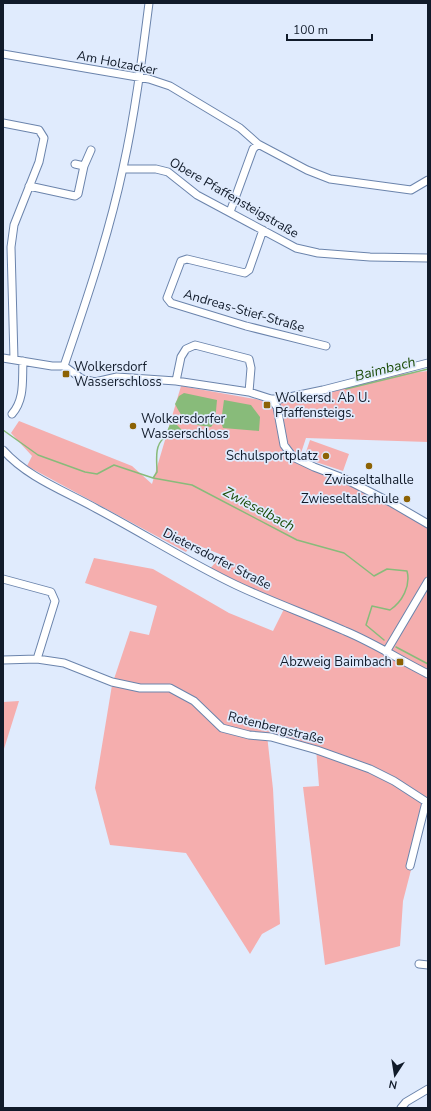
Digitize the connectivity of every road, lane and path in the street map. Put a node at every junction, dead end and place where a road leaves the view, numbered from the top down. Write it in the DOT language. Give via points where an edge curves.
graph roads {
  1 [pos="149,3"];
  2 [pos="3,54"];
  3 [pos="139,79"];
  4 [pos="3,122"];
  5 [pos="258,144"];
  6 [pos="91,150"];
  7 [pos="75,164"];
  8 [pos="84,166"];
  9 [pos="123,169"];
  10 [pos="428,180"];
  11 [pos="30,186"];
  12 [pos="230,212"];
  13 [pos="262,230"];
  14 [pos="7,246"];
  15 [pos="428,258"];
  16 [pos="326,346"];
  17 [pos="3,358"];
  18 [pos="14,359"];
  19 [pos="23,361"];
  20 [pos="428,363"];
  21 [pos="64,366"];
  22 [pos="176,381"];
  23 [pos="249,392"];
  24 [pos="271,398"];
  25 [pos="12,414"];
  26 [pos="3,450"];
  27 [pos="428,524"];
  28 [pos="3,579"];
  29 [pos="428,581"];
  30 [pos="386,652"];
  31 [pos="3,660"];
  32 [pos="37,660"];
  33 [pos="428,674"];
  34 [pos="427,802"];
  35 [pos="410,866"];
  36 [pos="419,964"];
  37 [pos="428,965"];
  38 [pos="428,1089"];
  39 [pos="401,1108"];
  1 -- 3 [label="street"];
  2 -- 3 [label="street, Am Holzacker"];
  3 -- 5 [label="street, Am Holzacker" via="149,79 170,86 240,128"];
  3 -- 9 [label="street"];
  4 -- 11 [label="street" via="39,130 44,138"];
  5 -- 10 [label="street, Am Holzacker" via="330,179 411,190"];
  5 -- 12 [label="street" via="253,149"];
  6 -- 8 [label="street"];
  7 -- 8 [label="street"];
  8 -- 11 [label="street" via="78,194 75,196"];
  9 -- 12 [label="street, Obere Pfaffensteigstraße" via="156,169 168,172 197,195"];
  9 -- 21 [label="street" via="88,296"];
  11 -- 14 [label="street"];
  12 -- 13 [label="street, Obere Pfaffensteigstraße"];
  13 -- 15 [label="street, Obere Pfaffensteigstraße" via="296,248 318,253 380,258"];
  13 -- 16 [label="street, Andreas-Stief-Straße" via="249,270 245,273 187,258 181,261 167,298 171,302 246,326"];
  14 -- 18 [label="street"];
  17 -- 18 [label="street"];
  18 -- 19 [label="street"];
  19 -- 21 [label="street"];
  19 -- 25 [label="street" via="21,399"];
  20 -- 24 [label="street" via="323,390 280,399"];
  21 -- 22 [label="street" via="82,379 95,382 117,376"];
  22 -- 23 [label="street"];
  22 -- 23 [label="street" via="181,356 195,346 249,359"];
  23 -- 24 [label="street"];
  24 -- 27 [label="street" via="277,407 284,445 293,457 343,478"];
  26 -- 30 [label="street, Dietersdorfer Straße" via="34,476 236,585 346,631"];
  28 -- 32 [label="street" via="51,592 55,601"];
  29 -- 30 [label="street"];
  30 -- 33 [label="street, Dietersdorfer Straße"];
  31 -- 32 [label="street, Rotenbergstraße"];
  32 -- 34 [label="street, Rotenbergstraße" via="64,663 112,682 140,688 170,688 194,701 222,728 249,735 271,737 323,752 370,769"];
  34 -- 35 [label="street"];
  36 -- 37 [label="street"];
  38 -- 39 [label="street" via="406,1102"];
}
